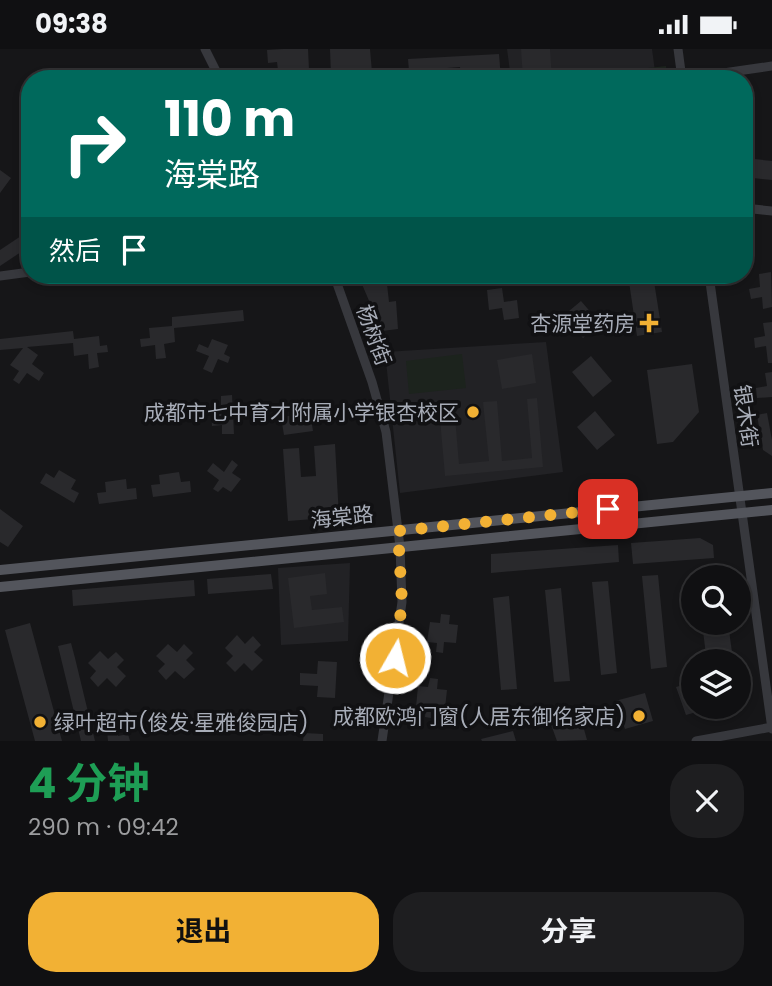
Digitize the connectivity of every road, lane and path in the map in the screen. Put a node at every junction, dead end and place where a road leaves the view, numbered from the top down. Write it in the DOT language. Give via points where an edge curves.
graph roads {
  1 [pos="205,49"];
  2 [pos="678,49"];
  3 [pos="772,66"];
  4 [pos="216,70"];
  5 [pos="681,70"];
  6 [pos="744,70"];
  7 [pos="753,209"];
  8 [pos="772,211"];
  9 [pos="21,273"];
  10 [pos="0,276"];
  11 [pos="337,284"];
  12 [pos="710,284"];
  13 [pos="772,493"];
  14 [pos="740,496"];
  15 [pos="772,510"];
  16 [pos="742,513"];
  17 [pos="398,531"];
  18 [pos="400,547"];
  19 [pos="0,570"];
  20 [pos="0,587"];
  21 [pos="772,728"];
  22 [pos="382,741"];
  23 [pos="696,741"];
  1 -- 4 [label="street"];
  2 -- 5 [label="street"];
  3 -- 6 [label="street"];
  7 -- 8 [label="street"];
  9 -- 10 [label="street"];
  11 -- 17 [label="street, 杨树街" via="386,432"];
  12 -- 14 [label="street, 银木街"];
  13 -- 14 [label="main road, 海棠路"];
  14 -- 16 [label="street, 银木街"];
  14 -- 17 [label="main road, 海棠路"];
  15 -- 16 [label="main road, 海棠路"];
  16 -- 18 [label="main road, 海棠路"];
  16 -- 21 [label="street, 银木街"];
  17 -- 18 [label="street, 杨树街"];
  17 -- 19 [label="main road, 海棠路"];
  18 -- 20 [label="main road, 海棠路"];
  18 -- 22 [label="street, 杨树街" via="402,602"];
  21 -- 23 [label="street"];
}
